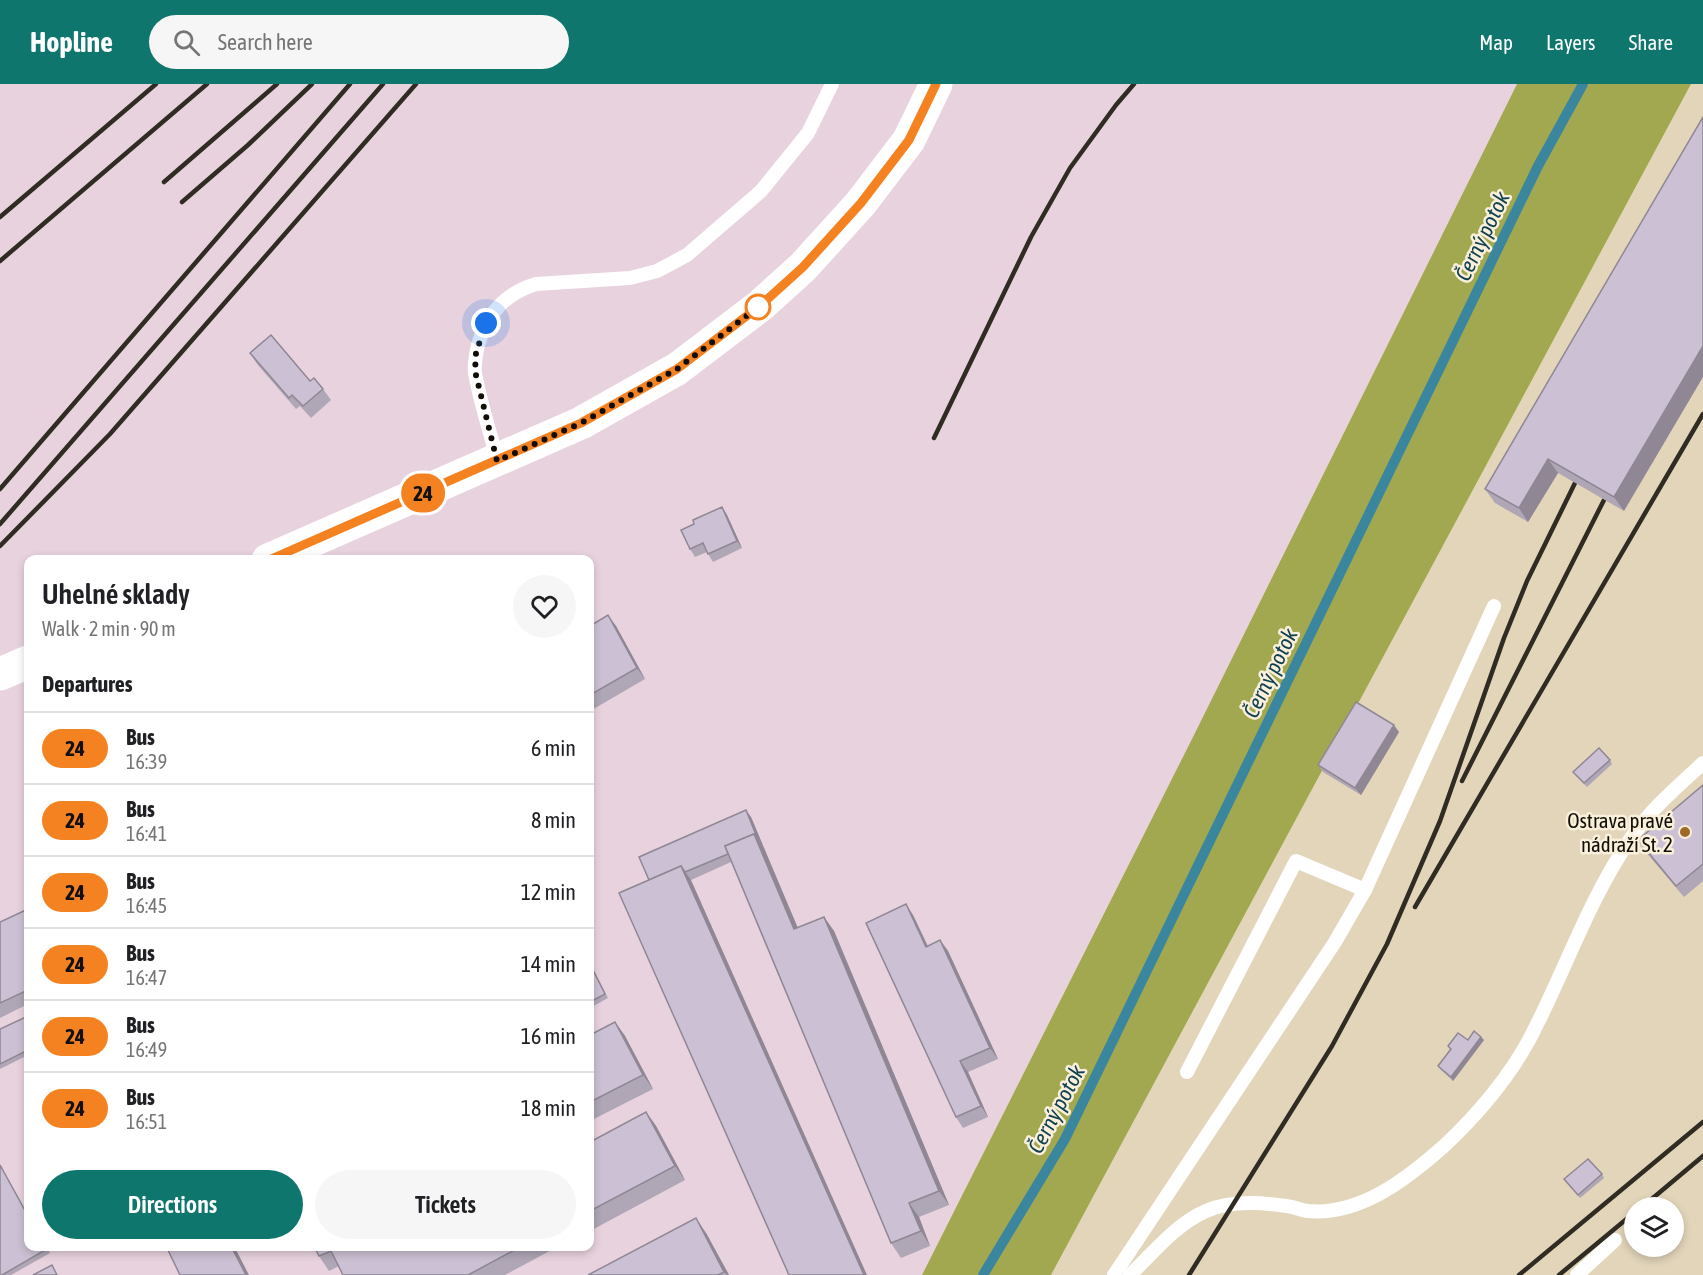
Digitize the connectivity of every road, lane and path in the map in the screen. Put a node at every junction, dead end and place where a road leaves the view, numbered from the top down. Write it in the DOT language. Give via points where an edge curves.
graph roads {
  1 [pos="832,84"];
  2 [pos="936,84"];
  3 [pos="497,461"];
  4 [pos="280,555"];
  5 [pos="1494,606"];
  6 [pos="24,664"];
  7 [pos="0,674"];
  8 [pos="1703,763"];
  9 [pos="1365,890"];
  10 [pos="1187,1072"];
  11 [pos="1616,1240"];
  12 [pos="1114,1275"];
  13 [pos="1130,1275"];
  14 [pos="1577,1275"];
  1 -- 3 [label="lane" via="808,133 761,191 687,255 657,271 630,278 521,288 494,310 481,336 475,371"];
  2 -- 3 [label="street" via="909,140 861,203 803,267 761,305 677,369 581,423"];
  3 -- 4 [label="street"];
  5 -- 9 [label="lane"];
  6 -- 7 [label="street"];
  8 -- 13 [label="lane" via="1657,806 1630,839 1512,1068 1468,1123 1442,1147 1385,1190 1358,1204 1309,1211 1236,1203 1206,1211 1189,1221"];
  9 -- 10 [label="lane" via="1296,861"];
  9 -- 12 [label="lane" via="1293,1007"];
  11 -- 14 [label="lane"];
}
